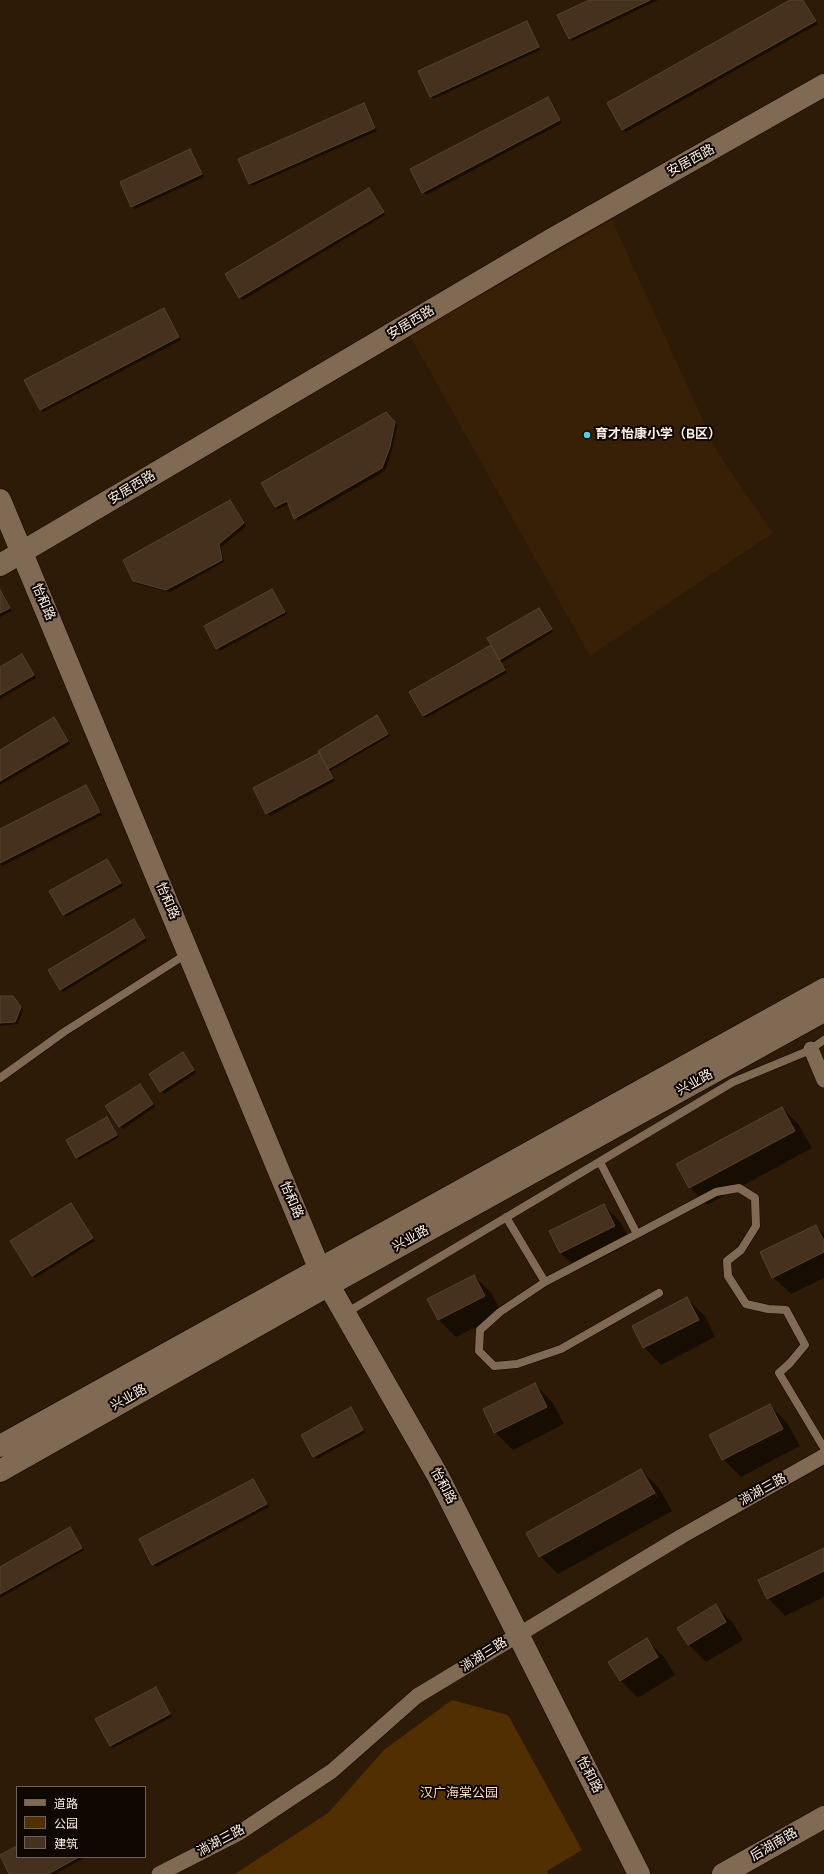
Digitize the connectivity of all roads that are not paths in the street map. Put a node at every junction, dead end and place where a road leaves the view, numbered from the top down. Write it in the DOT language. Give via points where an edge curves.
graph roads {
  1 [pos="824,86"];
  2 [pos="0,500"];
  3 [pos="22,552"];
  4 [pos="0,565"];
  5 [pos="188,953"];
  6 [pos="824,989"];
  7 [pos="824,1011"];
  8 [pos="824,1040"];
  9 [pos="811,1049"];
  10 [pos="0,1078"];
  11 [pos="824,1080"];
  12 [pos="600,1162"];
  13 [pos="506,1217"];
  14 [pos="637,1234"];
  15 [pos="325,1277"];
  16 [pos="544,1282"];
  17 [pos="659,1293"];
  18 [pos="345,1313"];
  19 [pos="0,1446"];
  20 [pos="824,1448"];
  21 [pos="824,1456"];
  22 [pos="0,1471"];
  23 [pos="518,1634"];
  24 [pos="824,1817"];
  25 [pos="159,1874"];
  26 [pos="639,1874"];
  27 [pos="723,1874"];
  1 -- 3 [label="street, 安居西路" via="554,238"];
  2 -- 3 [label="street, 怡和路"];
  3 -- 4 [label="street, 安居西路"];
  3 -- 5 [label="street, 怡和路"];
  5 -- 10 [label="lane" via="64,1032"];
  5 -- 15 [label="street, 怡和路"];
  6 -- 15 [label="street, 兴业路"];
  7 -- 15 [label="street, 兴业路"];
  8 -- 9 [label="lane"];
  9 -- 11 [label="street"];
  9 -- 12 [label="lane" via="733,1082"];
  12 -- 13 [label="lane"];
  12 -- 14 [label="lane"];
  13 -- 16 [label="lane"];
  13 -- 18 [label="lane"];
  14 -- 16 [label="lane"];
  14 -- 20 [label="lane" via="716,1192 739,1188 754,1198 756,1226 741,1250 727,1261 728,1276 746,1304 786,1310 805,1345 779,1373"];
  15 -- 18 [label="street, 怡和路"];
  15 -- 19 [label="street, 兴业路"];
  15 -- 22 [label="street, 兴业路"];
  16 -- 17 [label="lane" via="500,1312 480,1330 479,1351 494,1366 517,1364 561,1349"];
  18 -- 23 [label="street, 怡和路" via="438,1476"];
  21 -- 23 [label="street, 淌湖三路" via="682,1536"];
  23 -- 25 [label="street, 淌湖三路" via="417,1696 332,1771 239,1832"];
  23 -- 26 [label="street, 怡和路"];
  24 -- 27 [label="street, 后湖南路"];
}
